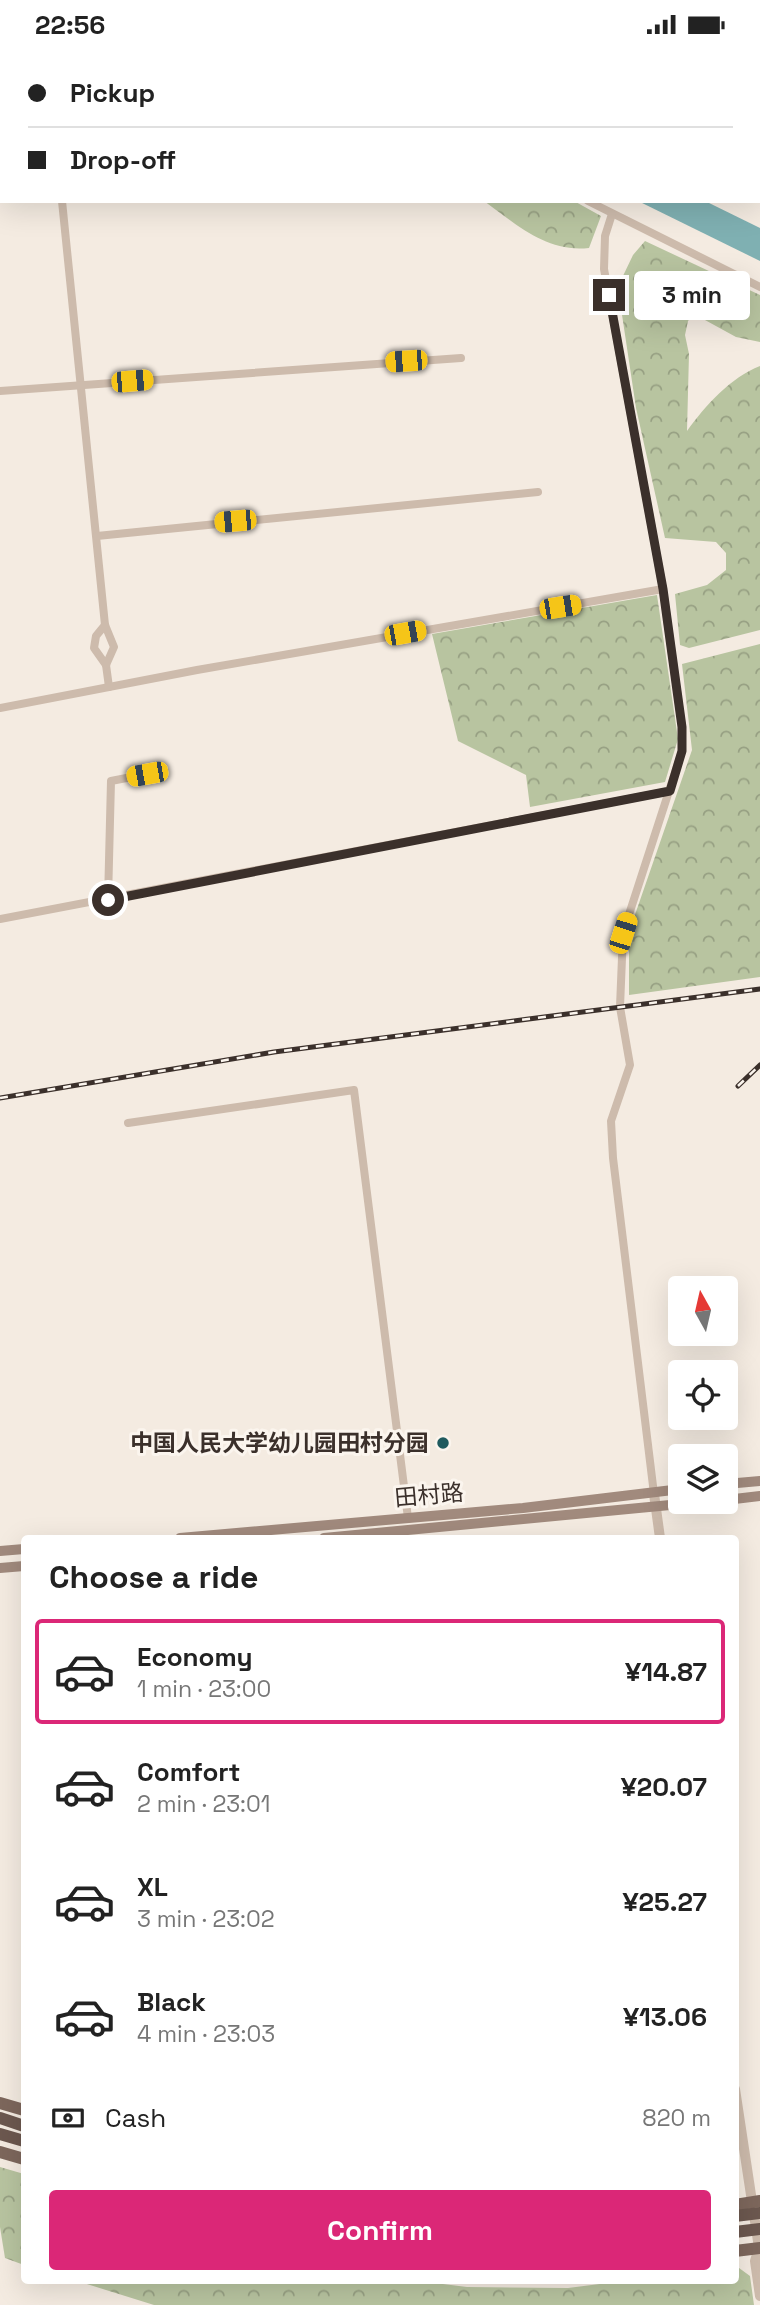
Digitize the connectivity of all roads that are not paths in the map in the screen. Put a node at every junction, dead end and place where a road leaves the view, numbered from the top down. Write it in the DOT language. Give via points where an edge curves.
graph roads {
  1 [pos="62,203"];
  2 [pos="592,203"];
  3 [pos="612,214"];
  4 [pos="760,287"];
  5 [pos="461,358"];
  6 [pos="81,386"];
  7 [pos="0,391"];
  8 [pos="538,492"];
  9 [pos="97,536"];
  10 [pos="663,589"];
  11 [pos="105,625"];
  12 [pos="106,665"];
  13 [pos="109,687"];
  14 [pos="0,708"];
  15 [pos="147,774"];
  16 [pos="670,791"];
  17 [pos="108,900"];
  18 [pos="0,919"];
  19 [pos="128,1123"];
  20 [pos="760,1481"];
  21 [pos="738,1483"];
  22 [pos="668,1491"];
  23 [pos="654,1494"];
  24 [pos="760,1496"];
  25 [pos="738,1499"];
  26 [pos="668,1506"];
  27 [pos="655,1508"];
  28 [pos="408,1518"];
  29 [pos="214,1535"];
  30 [pos="357,1535"];
  31 [pos="660,1535"];
  32 [pos="21,1549"];
  33 [pos="0,1551"];
  34 [pos="21,1566"];
  35 [pos="0,1568"];
  36 [pos="0,2103"];
  37 [pos="21,2109"];
  38 [pos="739,2110"];
  39 [pos="0,2118"];
  40 [pos="21,2125"];
  41 [pos="0,2134"];
  42 [pos="21,2140"];
  43 [pos="0,2152"];
  44 [pos="21,2158"];
  45 [pos="739,2205"];
  46 [pos="757,2206"];
  47 [pos="739,2214"];
  48 [pos="760,2229"];
  49 [pos="739,2232"];
  50 [pos="760,2249"];
  51 [pos="739,2251"];
  52 [pos="760,2296"];
  1 -- 6 [label="street"];
  2 -- 3 [label="street"];
  3 -- 4 [label="street"];
  3 -- 10 [label="street" via="605,236 604,269"];
  5 -- 6 [label="street"];
  6 -- 7 [label="street"];
  6 -- 9 [label="street"];
  8 -- 9 [label="street"];
  9 -- 11 [label="street"];
  10 -- 13 [label="street"];
  10 -- 16 [label="street" via="682,727 682,751"];
  11 -- 12 [label="street" via="114,647"];
  11 -- 12 [label="street" via="94,648"];
  12 -- 13 [label="street"];
  13 -- 14 [label="street"];
  15 -- 17 [label="street" via="111,781"];
  16 -- 17 [label="street"];
  16 -- 23 [label="street" via="623,933 620,1007 630,1065 611,1121"];
  17 -- 18 [label="street"];
  19 -- 28 [label="street" via="354,1090"];
  20 -- 21 [label="main road"];
  22 -- 23 [label="main road, 田村路"];
  23 -- 27 [label="street"];
  23 -- 28 [label="main road, 田村路"];
  24 -- 25 [label="main road"];
  26 -- 27 [label="main road, 田村路"];
  27 -- 30 [label="main road, 田村路"];
  27 -- 31 [label="street"];
  28 -- 29 [label="main road, 田村路"];
  32 -- 33 [label="main road"];
  34 -- 35 [label="main road"];
  36 -- 37 [label="main road"];
  38 -- 46 [label="street"];
  39 -- 40 [label="highway"];
  41 -- 42 [label="highway"];
  43 -- 44 [label="main road"];
  45 -- 46 [label="main road"];
  46 -- 47 [label="highway, bridge"];
  46 -- 50 [label="street"];
  48 -- 49 [label="highway, bridge"];
  50 -- 51 [label="main road"];
  50 -- 52 [label="street" via="755,2261"];
}
